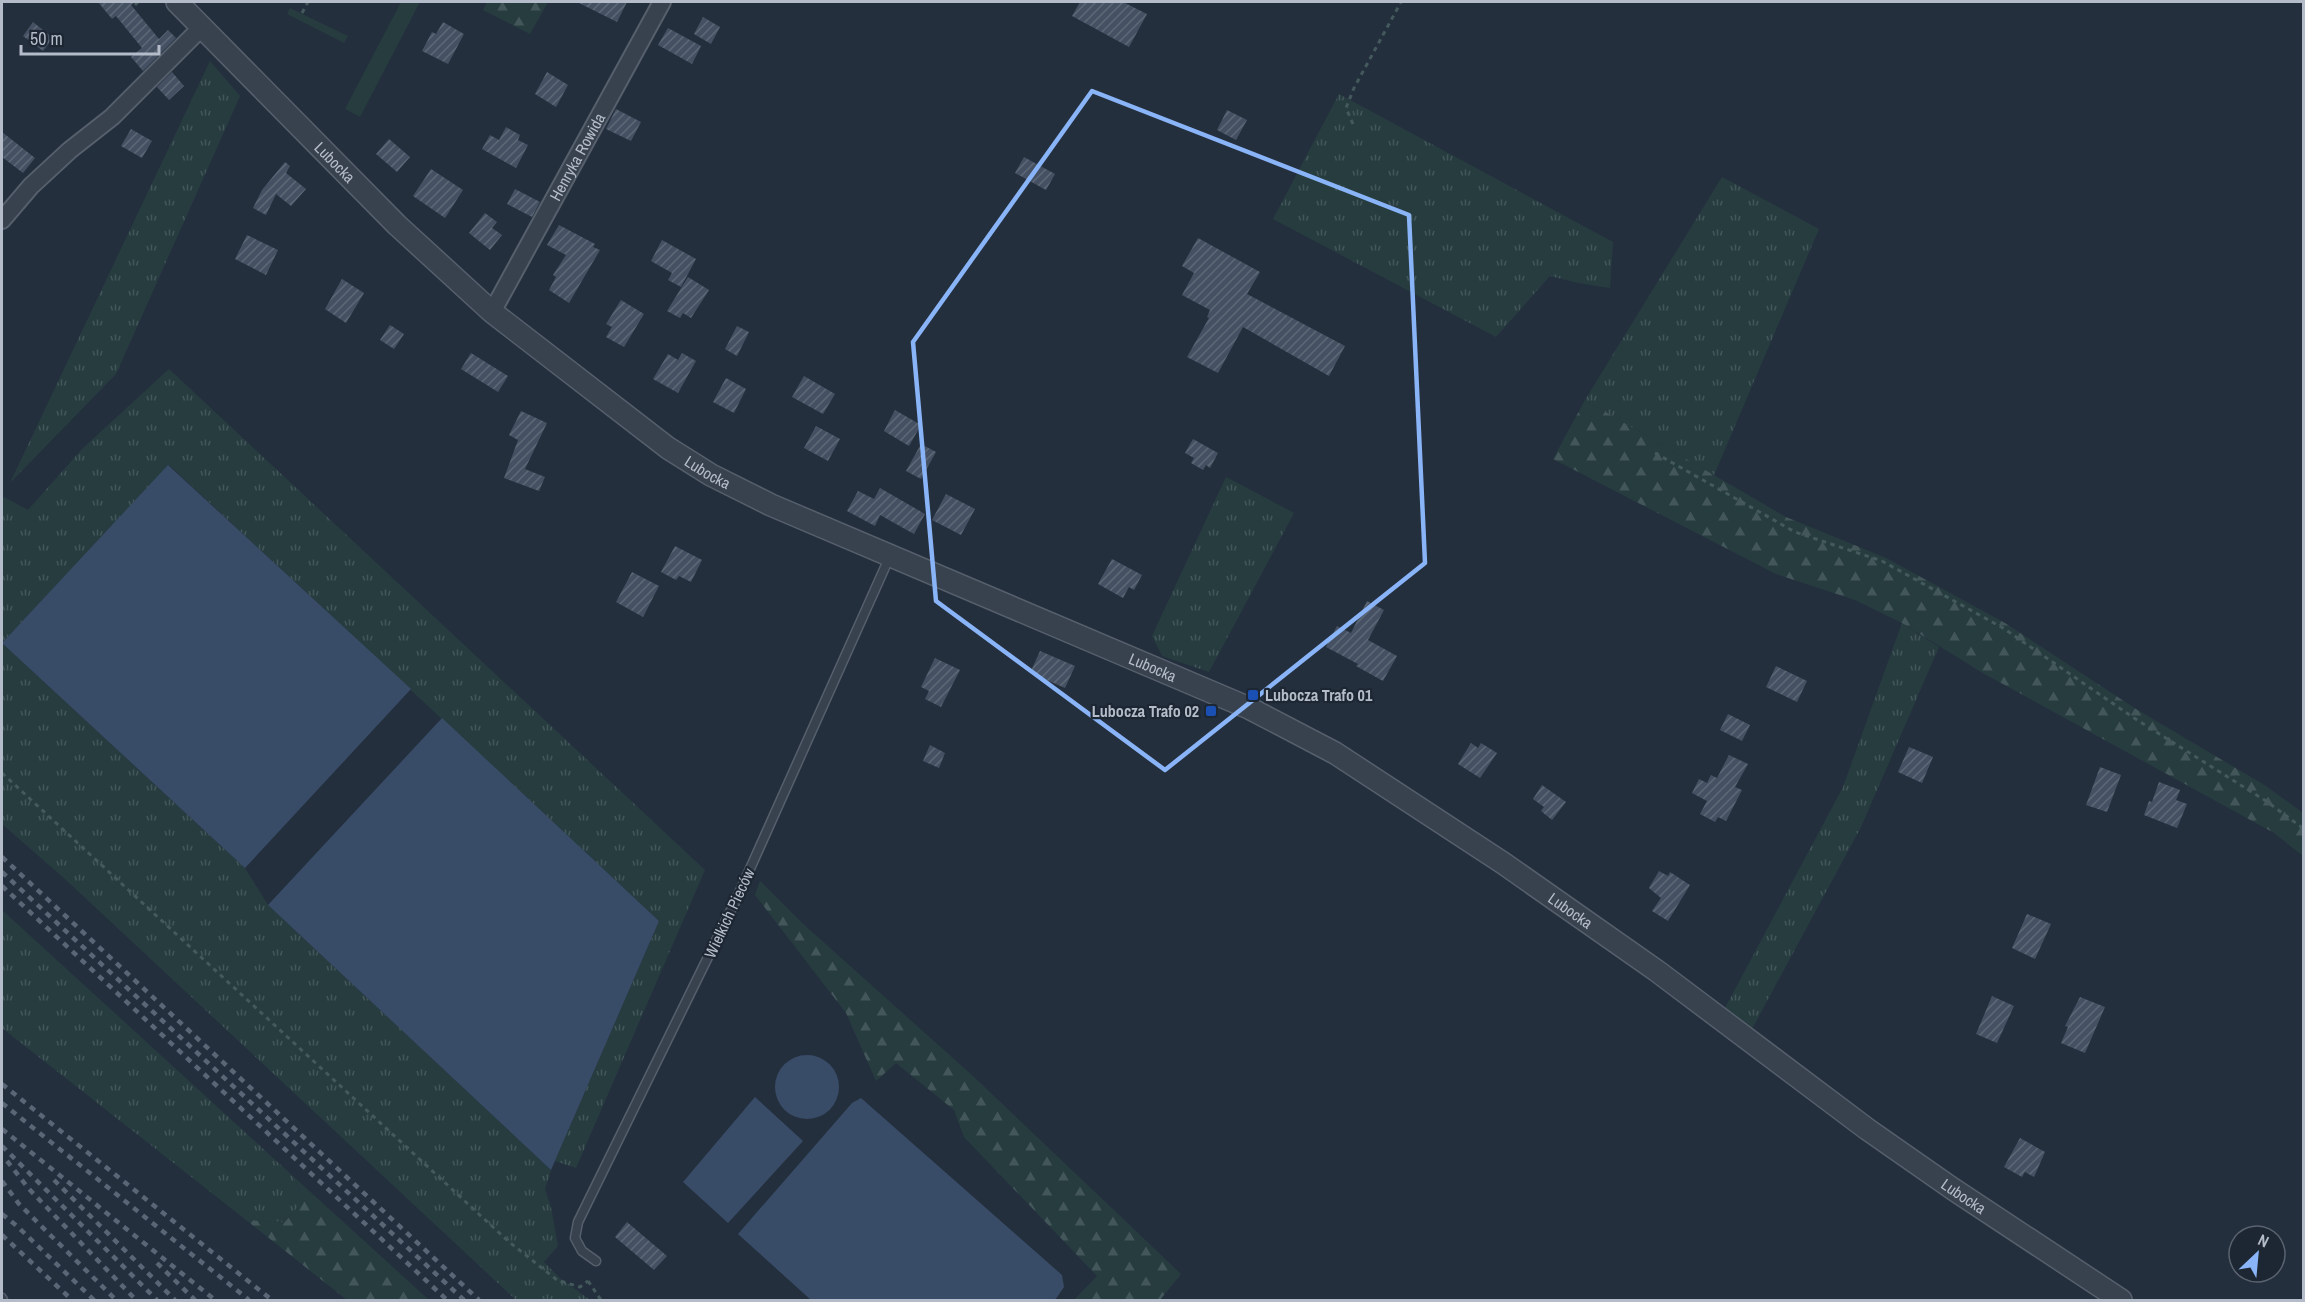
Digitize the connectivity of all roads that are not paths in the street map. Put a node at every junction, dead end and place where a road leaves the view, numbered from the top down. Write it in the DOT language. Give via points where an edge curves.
graph roads {
  1 [pos="177,2"];
  2 [pos="662,2"];
  3 [pos="202,27"];
  4 [pos="2,220"];
  5 [pos="492,312"];
  6 [pos="891,556"];
  7 [pos="596,1261"];
  8 [pos="2121,1300"];
  1 -- 3 [label="street, Lubocka"];
  2 -- 5 [label="street, Henryka Rowida"];
  3 -- 4 [label="street" via="112,117 31,186"];
  3 -- 5 [label="street, Lubocka" via="397,225"];
  5 -- 6 [label="street, Lubocka" via="623,415 711,475 771,506"];
  6 -- 7 [label="lane, Wielkich Pieców" via="736,900 578,1222 575,1238 582,1251"];
  6 -- 8 [label="street, Lubocka" via="1249,708 1335,753 1503,863 1867,1129"];
}
